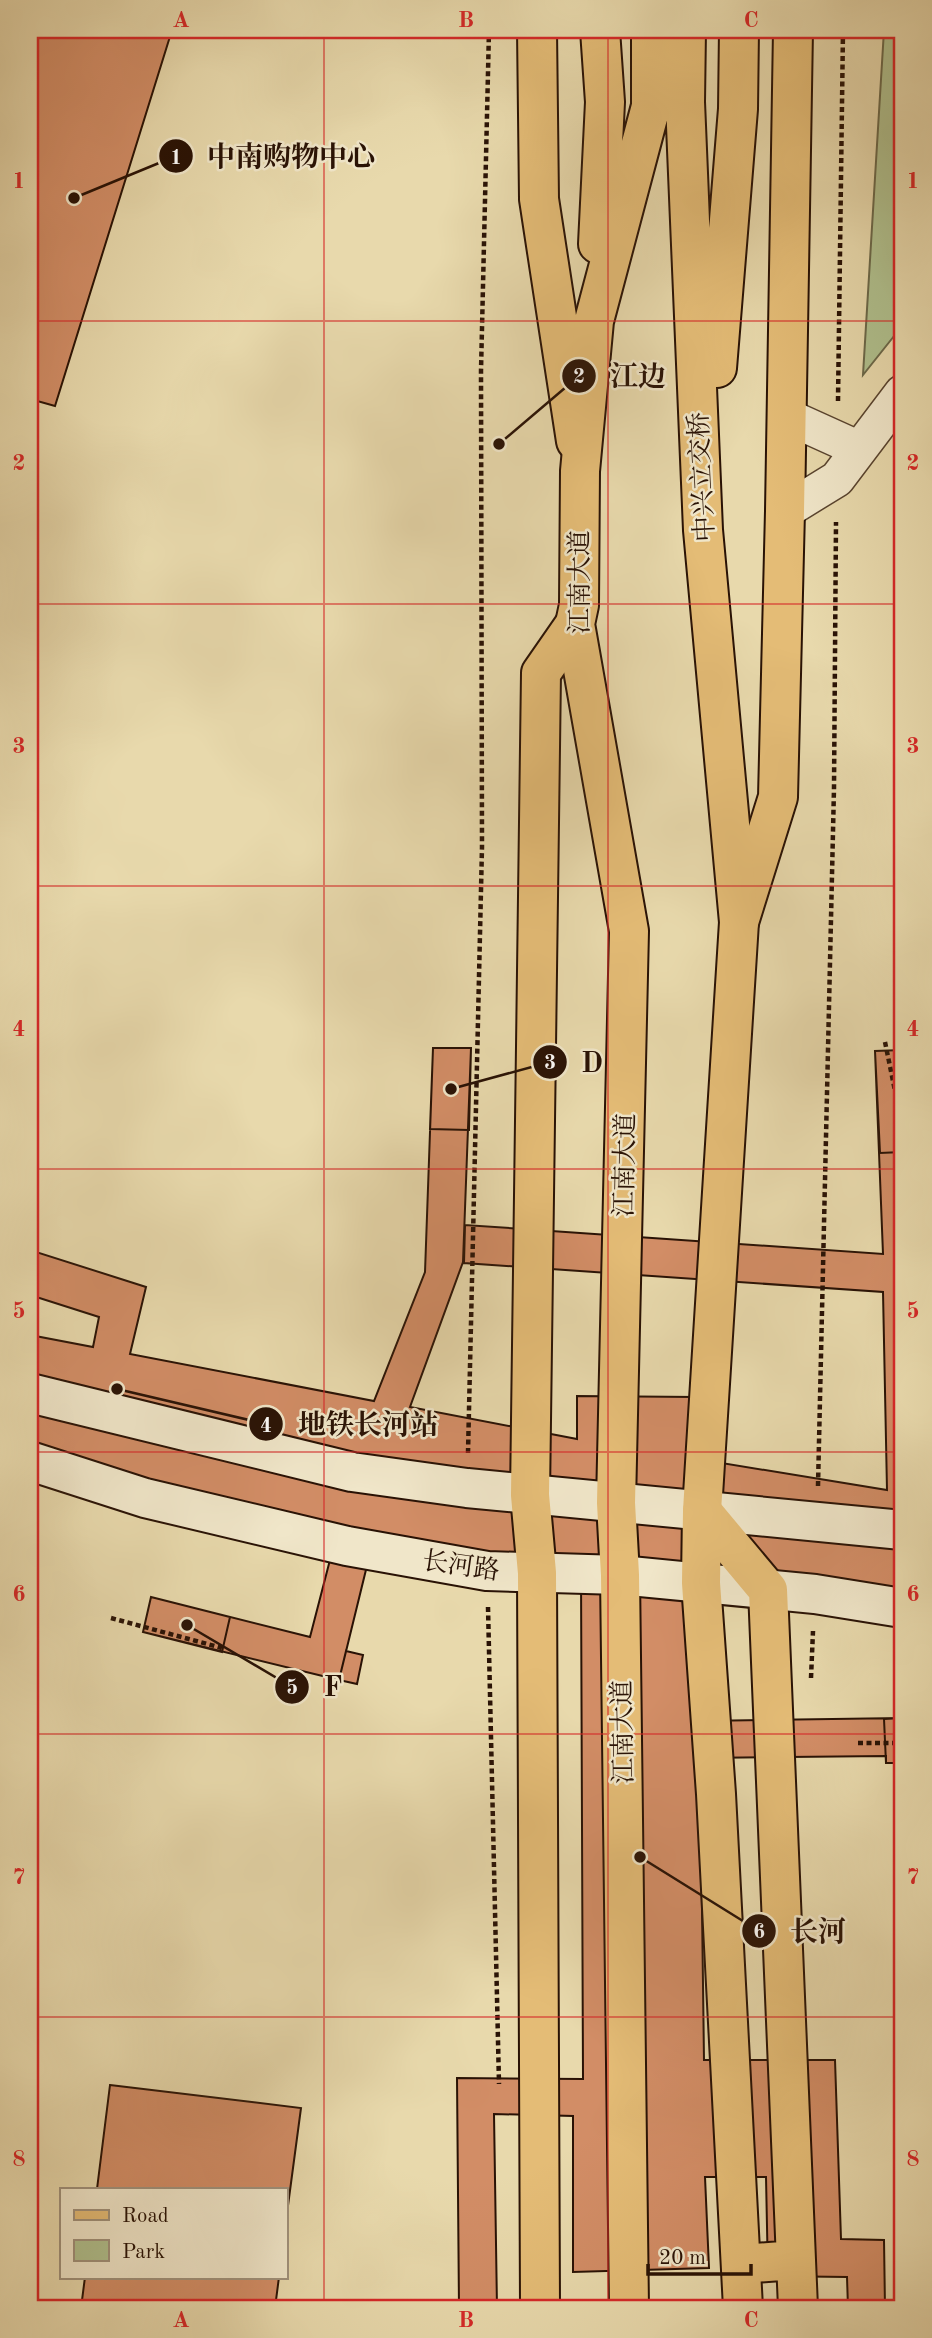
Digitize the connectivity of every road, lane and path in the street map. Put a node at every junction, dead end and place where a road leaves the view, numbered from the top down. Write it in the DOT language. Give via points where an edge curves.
graph roads {
  1 [pos="489,30"];
  2 [pos="537,30"];
  3 [pos="600,30"];
  4 [pos="652,30"];
  5 [pos="686,30"];
  6 [pos="739,30"];
  7 [pos="793,30"];
  8 [pos="843,30"];
  9 [pos="668,104"];
  10 [pos="594,321"];
  11 [pos="902,393"];
  12 [pos="786,416"];
  13 [pos="848,444"];
  14 [pos="580,471"];
  15 [pos="837,479"];
  16 [pos="785,511"];
  17 [pos="703,530"];
  18 [pos="575,624"];
  19 [pos="739,922"];
  20 [pos="885,1042"];
  21 [pos="902,1125"];
  22 [pos="30,1393"];
  23 [pos="30,1461"];
  24 [pos="467,1488"];
  25 [pos="530,1494"];
  26 [pos="616,1503"];
  27 [pos="702,1511"];
  28 [pos="817,1522"];
  29 [pos="902,1530"];
  30 [pos="487,1571"];
  31 [pos="537,1573"];
  32 [pos="620,1575"];
  33 [pos="701,1583"];
  34 [pos="768,1590"];
  35 [pos="815,1594"];
  36 [pos="902,1608"];
  37 [pos="111,1618"];
  38 [pos="222,1648"];
  39 [pos="811,1687"];
  40 [pos="902,1743"];
  41 [pos="858,1744"];
  42 [pos="499,2086"];
  43 [pos="795,2260"];
  44 [pos="741,2264"];
  45 [pos="540,2308"];
  46 [pos="629,2308"];
  47 [pos="743,2308"];
  48 [pos="797,2308"];
  1 -- 24 [label="path" via="481,371 482,846"];
  2 -- 14 [label="main road, 江南大道" via="539,199"];
  3 -- 10 [label="main road" via="605,102"];
  4 -- 9 [label="main road, 中兴立交桥"];
  5 -- 9 [label="main road, 中兴立交桥"];
  6 -- 17 [label="main road" via="738,109"];
  7 -- 12 [label="main road"];
  8 -- 13 [label="path"];
  9 -- 10 [label="main road, 中兴立交桥"];
  9 -- 17 [label="main road, 中兴立交桥"];
  10 -- 14 [label="main road, 中兴立交桥"];
  11 -- 13 [label="street"];
  12 -- 13 [label="street"];
  12 -- 16 [label="main road"];
  13 -- 15 [label="street"];
  14 -- 18 [label="main road, 江南大道"];
  15 -- 16 [label="street"];
  15 -- 28 [label="path"];
  16 -- 19 [label="main road" via="778,797"];
  17 -- 19 [label="main road, 中兴立交桥"];
  18 -- 25 [label="main road" via="541,673"];
  18 -- 26 [label="main road, 江南大道" via="629,931"];
  19 -- 27 [label="main road"];
  20 -- 21 [label="path"];
  22 -- 24 [label="main road" via="352,1472"];
  23 -- 30 [label="main road, 长河路" via="145,1498 347,1546"];
  24 -- 25 [label="main road"];
  25 -- 26 [label="main road"];
  25 -- 31 [label="main road"];
  26 -- 27 [label="main road"];
  26 -- 32 [label="main road, 江南大道"];
  27 -- 28 [label="main road"];
  27 -- 33 [label="main road"];
  27 -- 34 [label="main road"];
  28 -- 29 [label="main road"];
  30 -- 31 [label="main road, 长河路"];
  30 -- 42 [label="path"];
  31 -- 32 [label="main road, 长河路"];
  31 -- 45 [label="main road"];
  32 -- 33 [label="main road, 长河路"];
  32 -- 46 [label="main road, 江南大道"];
  33 -- 34 [label="main road, 长河路"];
  33 -- 44 [label="main road"];
  34 -- 35 [label="main road, 长河路"];
  34 -- 43 [label="main road"];
  35 -- 36 [label="main road, 长河路"];
  35 -- 39 [label="path"];
  37 -- 38 [label="path"];
  40 -- 41 [label="path"];
  43 -- 44 [label="main road"];
  43 -- 48 [label="main road"];
  44 -- 47 [label="main road"];
}
